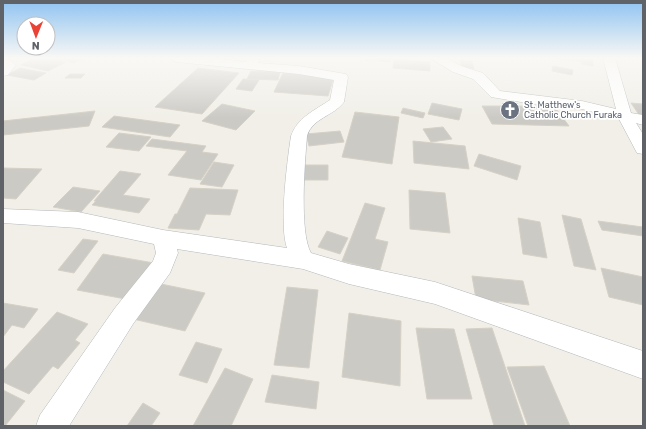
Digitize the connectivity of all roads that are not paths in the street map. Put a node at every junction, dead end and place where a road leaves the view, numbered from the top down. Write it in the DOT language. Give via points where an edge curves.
graph roads {
  1 [pos="341,78"];
  2 [pos="480,78"];
  3 [pos="615,78"];
  4 [pos="625,116"];
  5 [pos="643,120"];
  6 [pos="643,149"];
  7 [pos="3,216"];
  8 [pos="164,238"];
  9 [pos="303,260"];
  10 [pos="643,365"];
  11 [pos="51,426"];
  1 -- 9 [label="street" via="337,102 310,120 300,131 294,204 295,242"];
  2 -- 4 [label="street" via="496,94 582,105"];
  3 -- 4 [label="street"];
  4 -- 5 [label="street"];
  4 -- 6 [label="street"];
  7 -- 8 [label="street" via="78,220"];
  8 -- 9 [label="street"];
  8 -- 11 [label="street" via="167,254 162,266 124,316"];
  9 -- 10 [label="street" via="349,274 436,293"];
}
